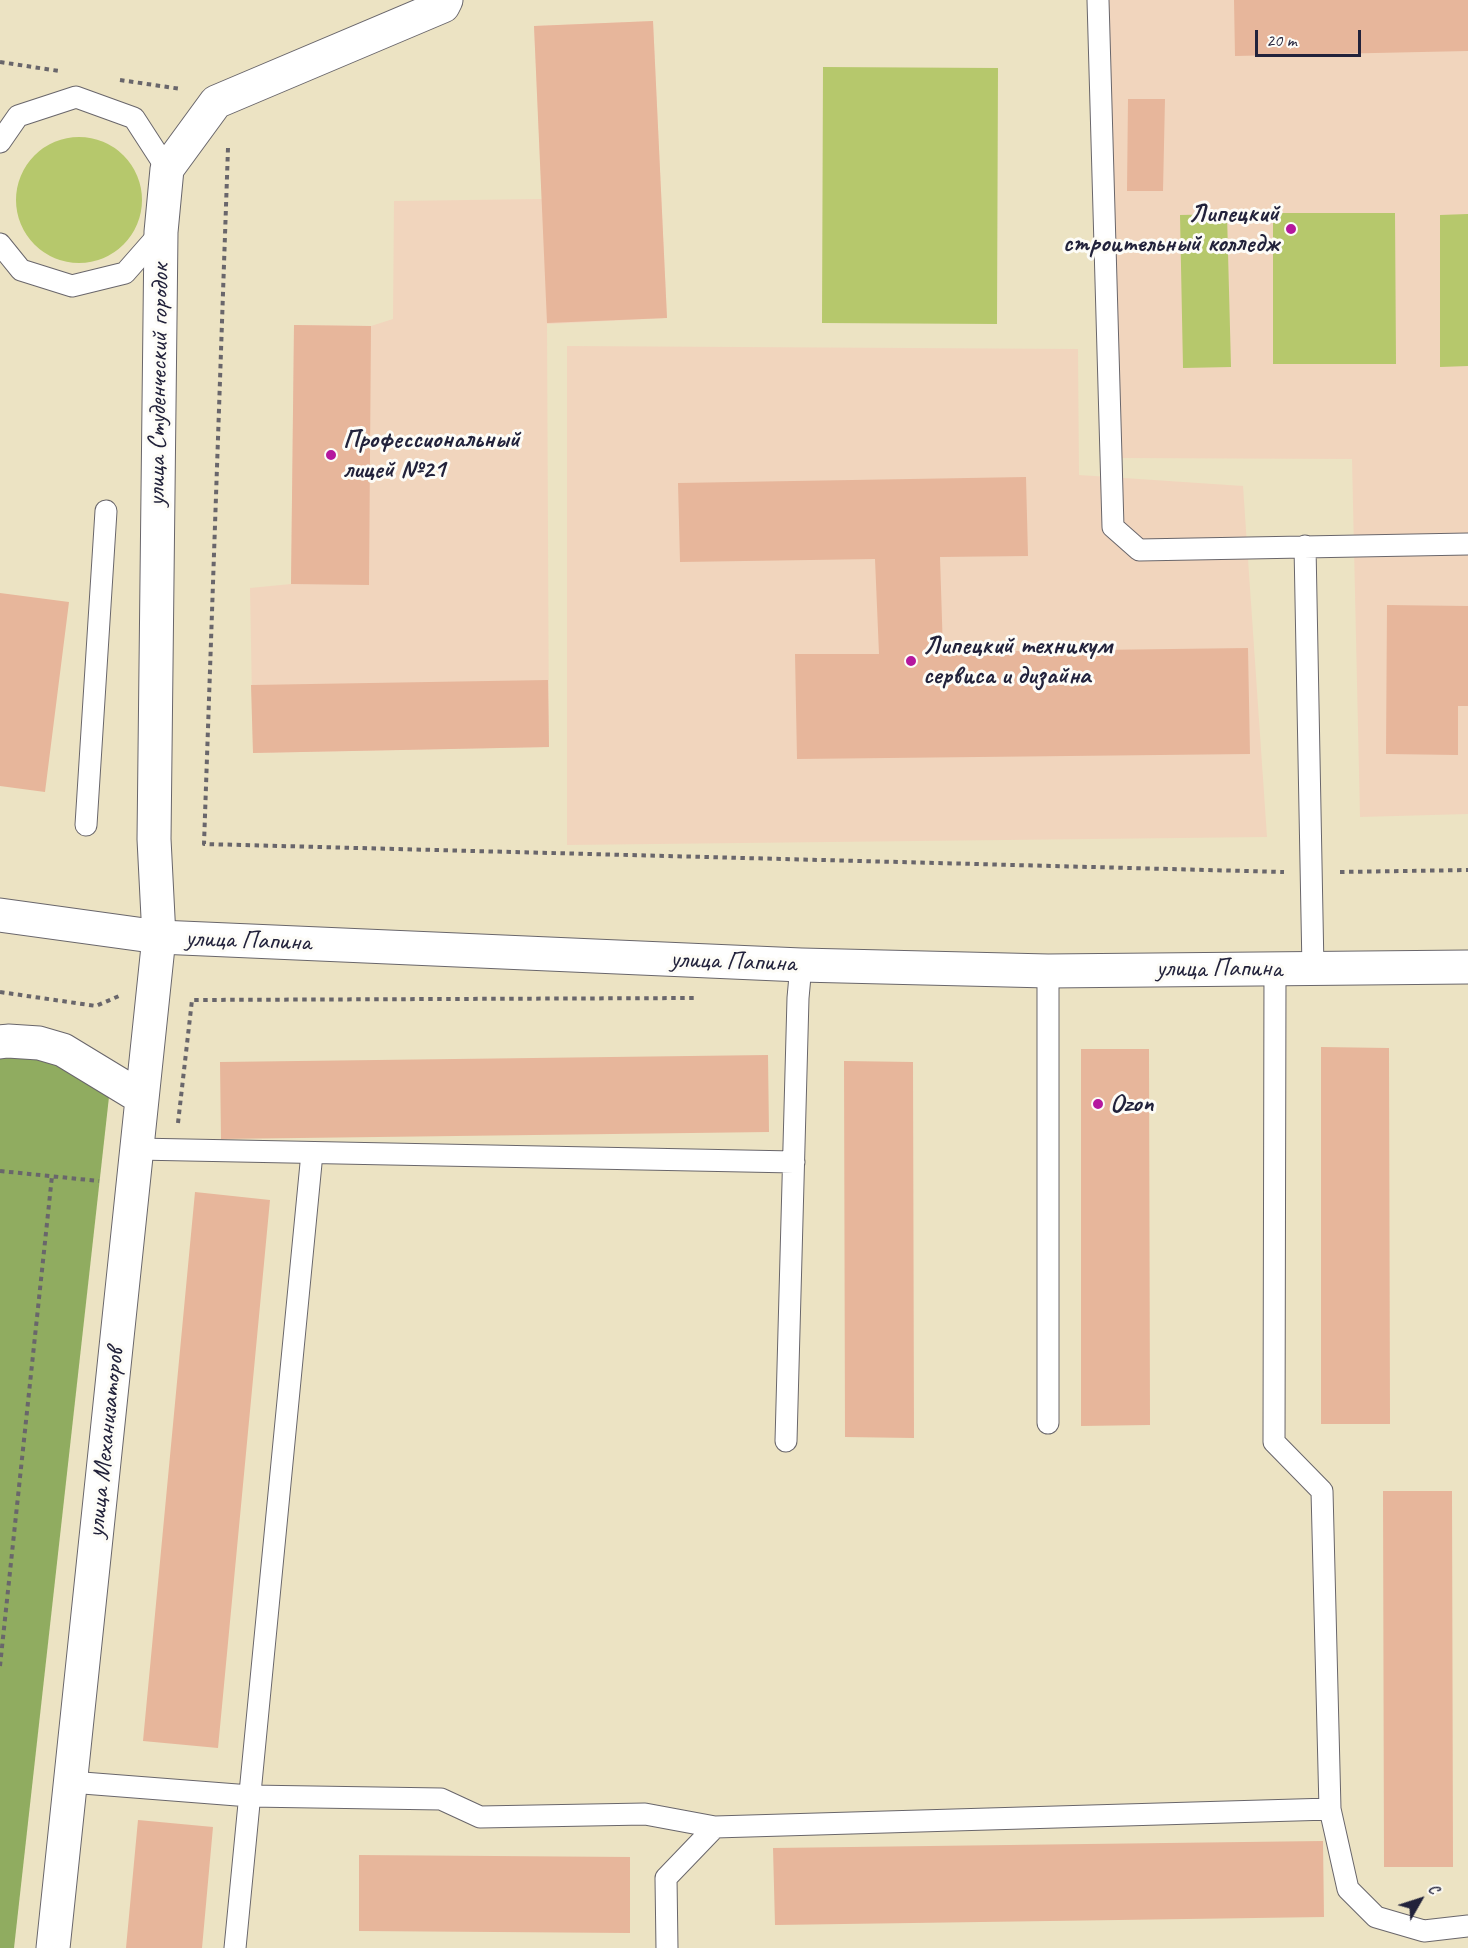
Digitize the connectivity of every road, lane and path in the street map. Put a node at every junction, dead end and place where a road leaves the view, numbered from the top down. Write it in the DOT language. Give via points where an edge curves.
graph roads {
  1 [pos="446,0"];
  2 [pos="1098,0"];
  3 [pos="229,96"];
  4 [pos="0,142"];
  5 [pos="167,169"];
  6 [pos="161,232"];
  7 [pos="0,244"];
  8 [pos="106,511"];
  9 [pos="1468,544"];
  10 [pos="1305,546"];
  11 [pos="86,825"];
  12 [pos="1468,870"];
  13 [pos="1312,873"];
  14 [pos="0,915"];
  15 [pos="159,937"];
  16 [pos="801,965"];
  17 [pos="1468,967"];
  18 [pos="1275,969"];
  19 [pos="1313,969"];
  20 [pos="1048,970"];
  21 [pos="0,992"];
  22 [pos="120,996"];
  23 [pos="703,998"];
  24 [pos="0,1042"];
  25 [pos="142,1098"];
  26 [pos="137,1149"];
  27 [pos="175,1149"];
  28 [pos="312,1153"];
  29 [pos="794,1162"];
  30 [pos="0,1171"];
  31 [pos="52,1176"];
  32 [pos="133,1184"];
  33 [pos="1048,1423"];
  34 [pos="786,1441"];
  35 [pos="0,1666"];
  36 [pos="70,1782"];
  37 [pos="250,1796"];
  38 [pos="1330,1809"];
  39 [pos="715,1827"];
  40 [pos="1468,1926"];
  41 [pos="53,1948"];
  42 [pos="236,1948"];
  43 [pos="667,1948"];
  1 -- 3 [label="street" via="443,6"];
  2 -- 10 [label="lane" via="1113,527 1139,550"];
  3 -- 5 [label="street" via="216,102"];
  3 -- 13 [label="path" via="204,844"];
  4 -- 5 [label="lane" via="18,116 76,97 134,118"];
  5 -- 6 [label="street, улица Студенческий городок"];
  6 -- 7 [label="lane" via="125,273 72,286 21,270"];
  6 -- 15 [label="street, улица Студенческий городок" via="154,839"];
  8 -- 11 [label="lane"];
  9 -- 10 [label="lane"];
  10 -- 13 [label="lane"];
  12 -- 13 [label="path"];
  13 -- 19 [label="lane"];
  14 -- 15 [label="street, улица Папина"];
  15 -- 16 [label="street, улица Папина"];
  15 -- 25 [label="street, улица Механизаторов"];
  16 -- 20 [label="street, улица Папина"];
  16 -- 29 [label="lane"];
  17 -- 19 [label="street, улица Папина"];
  18 -- 19 [label="street, улица Папина"];
  18 -- 20 [label="street, улица Папина"];
  18 -- 38 [label="lane" via="1274,1442 1322,1491"];
  20 -- 33 [label="lane"];
  21 -- 22 [label="path" via="96,1006"];
  23 -- 27 [label="path" via="192,1000"];
  24 -- 25 [label="street" via="39,1043 63,1050"];
  25 -- 26 [label="street, улица Механизаторов"];
  26 -- 27 [label="lane"];
  26 -- 32 [label="street, улица Механизаторов"];
  27 -- 28 [label="lane"];
  28 -- 29 [label="lane"];
  28 -- 37 [label="lane"];
  29 -- 34 [label="lane"];
  30 -- 31 [label="path"];
  31 -- 32 [label="path"];
  31 -- 35 [label="path"];
  32 -- 36 [label="street, улица Механизаторов"];
  36 -- 37 [label="lane"];
  36 -- 41 [label="street, улица Механизаторов"];
  37 -- 39 [label="lane" via="441,1799 480,1817 645,1814"];
  37 -- 42 [label="lane"];
  38 -- 39 [label="lane"];
  38 -- 40 [label="lane" via="1348,1889 1377,1917 1424,1931"];
  39 -- 43 [label="lane" via="666,1878"];
}
